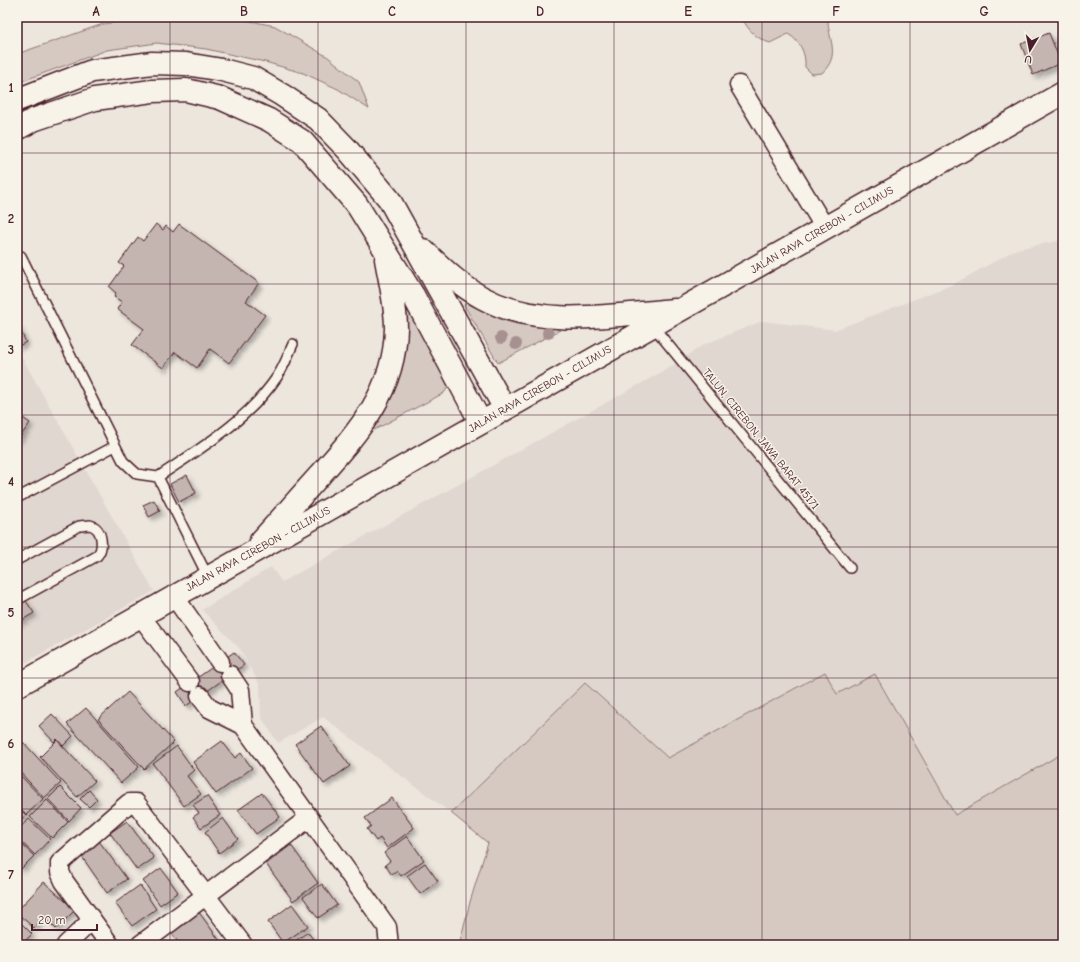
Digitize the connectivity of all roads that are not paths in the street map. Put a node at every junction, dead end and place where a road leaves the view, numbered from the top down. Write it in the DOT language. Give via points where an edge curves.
graph roads {
  1 [pos="739,85"];
  2 [pos="1063,93"];
  3 [pos="17,100"];
  4 [pos="17,129"];
  5 [pos="825,228"];
  6 [pos="408,235"];
  7 [pos="384,249"];
  8 [pos="21,256"];
  9 [pos="681,309"];
  10 [pos="653,326"];
  11 [pos="293,344"];
  12 [pos="505,409"];
  13 [pos="481,423"];
  14 [pos="115,446"];
  15 [pos="158,477"];
  16 [pos="17,498"];
  17 [pos="250,554"];
  18 [pos="17,560"];
  19 [pos="850,568"];
  20 [pos="208,577"];
  21 [pos="174,596"];
  22 [pos="17,600"];
  23 [pos="140,615"];
  24 [pos="17,686"];
  25 [pos="243,725"];
  26 [pos="309,818"];
  27 [pos="206,895"];
  28 [pos="92,920"];
  29 [pos="66,945"];
  30 [pos="110,945"];
  31 [pos="140,945"];
  32 [pos="243,945"];
  33 [pos="389,945"];
  1 -- 5 [label="street"];
  2 -- 5 [label="highway, JALAN RAYA CIREBON - CILIMUS"];
  3 -- 6 [label="highway" via="92,71 152,63 186,64 253,78 318,119 347,149 388,199"];
  4 -- 7 [label="highway" via="33,120 95,99 152,91 186,90 220,98 269,120 302,141 357,205"];
  5 -- 9 [label="highway, JALAN RAYA CIREBON - CILIMUS"];
  6 -- 9 [label="highway" via="440,267 465,286 482,298 505,308 551,317 591,317"];
  6 -- 12 [label="highway"];
  7 -- 13 [label="highway" via="413,295"];
  7 -- 17 [label="highway" via="396,328 393,356 376,404 359,430"];
  8 -- 14 [label="lane"];
  9 -- 10 [label="highway, JALAN RAYA CIREBON - CILIMUS"];
  10 -- 12 [label="highway, JALAN RAYA CIREBON - CILIMUS"];
  10 -- 19 [label="lane, TALUN, CIREBON, JAWA BARAT 45171"];
  11 -- 15 [label="lane" via="278,376 239,421"];
  12 -- 13 [label="highway, JALAN RAYA CIREBON - CILIMUS"];
  13 -- 17 [label="highway, JALAN RAYA CIREBON - CILIMUS"];
  14 -- 15 [label="lane" via="123,461 137,474"];
  14 -- 16 [label="lane"];
  15 -- 20 [label="lane"];
  17 -- 20 [label="highway, JALAN RAYA CIREBON - CILIMUS"];
  18 -- 22 [label="lane" via="80,526 90,525 101,537 100,552 97,556"];
  20 -- 21 [label="highway, JALAN RAYA CIREBON - CILIMUS"];
  21 -- 23 [label="highway, JALAN RAYA CIREBON - CILIMUS"];
  21 -- 25 [label="street" via="240,690"];
  23 -- 24 [label="highway, JALAN RAYA CIREBON - CILIMUS"];
  23 -- 25 [label="street" via="209,708"];
  25 -- 26 [label="street"];
  26 -- 27 [label="street"];
  26 -- 33 [label="street" via="387,927"];
  27 -- 28 [label="street" via="136,803 129,803 60,863 64,881"];
  27 -- 31 [label="street"];
  27 -- 32 [label="street"];
  28 -- 29 [label="street"];
  28 -- 30 [label="street"];
}
